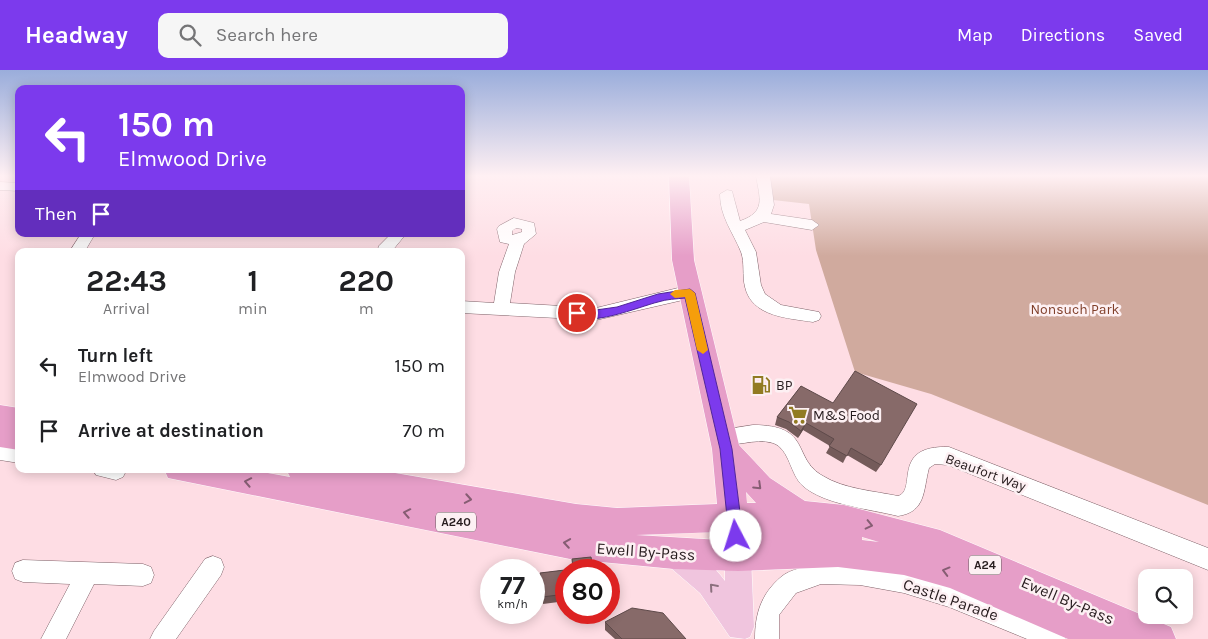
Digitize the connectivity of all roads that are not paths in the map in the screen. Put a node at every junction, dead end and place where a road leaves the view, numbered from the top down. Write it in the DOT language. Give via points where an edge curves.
graph roads {
  1 [pos="680,203"];
  2 [pos="726,203"];
  3 [pos="767,203"];
  4 [pos="762,217"];
  5 [pos="812,225"];
  6 [pos="736,228"];
  7 [pos="86,237"];
  8 [pos="396,237"];
  9 [pos="517,241"];
  10 [pos="79,248"];
  11 [pos="386,248"];
  12 [pos="690,293"];
  13 [pos="465,307"];
  14 [pos="501,309"];
  15 [pos="813,316"];
  16 [pos="0,416"];
  17 [pos="15,418"];
  18 [pos="0,435"];
  19 [pos="15,437"];
  20 [pos="724,443"];
  21 [pos="0,450"];
  22 [pos="15,453"];
  23 [pos="199,473"];
  24 [pos="323,473"];
  25 [pos="804,515"];
  26 [pos="735,517"];
  27 [pos="620,522"];
  28 [pos="674,554"];
  29 [pos="738,556"];
  30 [pos="1208,559"];
  31 [pos="904,560"];
  32 [pos="213,567"];
  33 [pos="23,571"];
  34 [pos="87,574"];
  35 [pos="143,575"];
  36 [pos="1064,632"];
  37 [pos="741,633"];
  38 [pos="53,639"];
  39 [pos="162,639"];
  40 [pos="766,639"];
  41 [pos="1107,639"];
  42 [pos="1159,639"];
  1 -- 12 [label="highway" via="683,260"];
  2 -- 6 [label="street"];
  3 -- 4 [label="street"];
  4 -- 5 [label="street"];
  4 -- 6 [label="street"];
  6 -- 15 [label="street" via="745,242 753,288 759,299 771,307"];
  7 -- 10 [label="street"];
  8 -- 11 [label="street"];
  9 -- 14 [label="street"];
  12 -- 14 [label="street" via="672,294 596,314"];
  12 -- 20 [label="highway"];
  13 -- 14 [label="street"];
  16 -- 17 [label="highway"];
  18 -- 19 [label="highway"];
  20 -- 25 [label="highway, one-way" via="747,475 768,495"];
  20 -- 26 [label="highway"];
  20 -- 30 [label="street, Beaufort Way" via="760,433 777,436 793,448 804,474 814,482 898,506 907,505 912,499 920,461 935,454 949,456"];
  21 -- 22 [label="street"];
  28 -- 23 [label="highway, Ewell By-Pass / A240, one-way" via="570,544"];
  24 -- 27 [label="highway, Ewell By-Pass / A240, one-way" via="576,518"];
  25 -- 26 [label="highway, Ewell By-Pass / A24"];
  25 -- 42 [label="highway, Ewell By-Pass / A24, one-way" via="867,524 940,545"];
  26 -- 27 [label="highway, Ewell By-Pass / A240"];
  26 -- 29 [label="highway"];
  26 -- 31 [label="highway" via="749,535 837,537"];
  27 -- 29 [label="highway" via="650,536 722,541 729,544"];
  28 -- 29 [label="highway, Ewell By-Pass / A240"];
  37 -- 28 [label="main road, one-way" via="710,583"];
  29 -- 31 [label="highway, Ewell By-Pass / A24" via="838,552"];
  29 -- 37 [label="main road"];
  36 -- 31 [label="highway, Ewell By-Pass / A24, one-way" via="952,573"];
  32 -- 39 [label="street"];
  33 -- 34 [label="street"];
  34 -- 35 [label="street"];
  34 -- 38 [label="street"];
  36 -- 40 [label="street, Castle Parade" via="1012,620 910,583 861,574 821,572 801,578 775,598 768,610"];
  36 -- 41 [label="highway, Ewell By-Pass / A24"];
}
